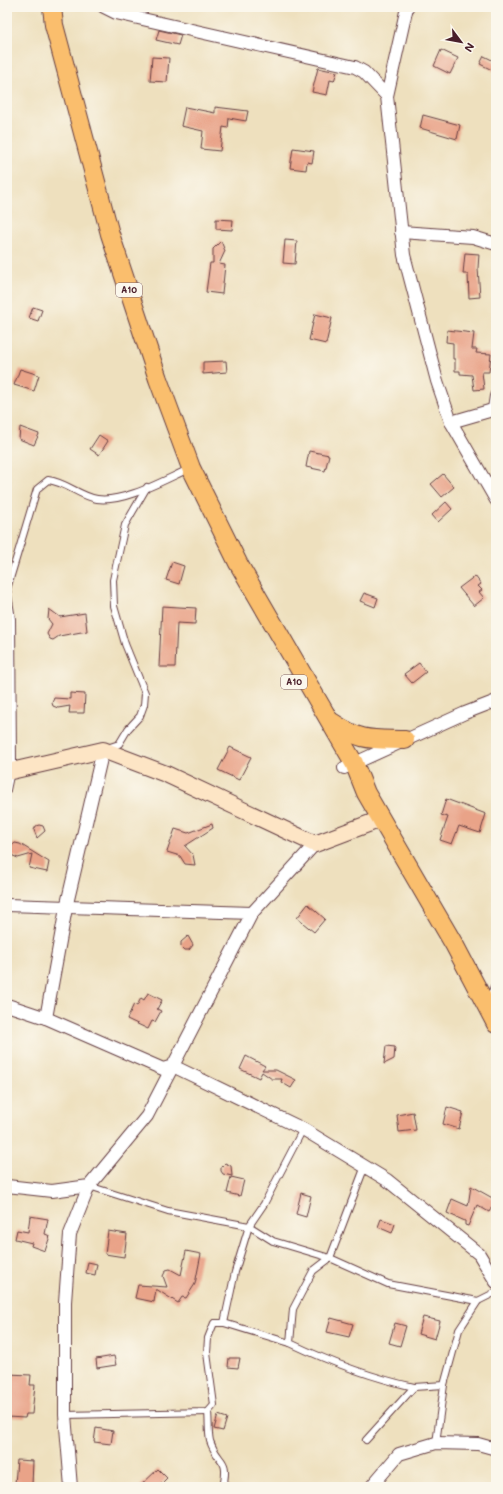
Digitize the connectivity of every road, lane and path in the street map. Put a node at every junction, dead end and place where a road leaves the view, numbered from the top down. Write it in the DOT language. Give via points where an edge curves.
graph roads {
  1 [pos="49,7"];
  2 [pos="52,7"];
  3 [pos="104,7"];
  4 [pos="407,7"];
  5 [pos="54,25"];
  6 [pos="387,96"];
  7 [pos="401,232"];
  8 [pos="496,244"];
  9 [pos="496,396"];
  10 [pos="495,409"];
  11 [pos="451,422"];
  12 [pos="191,468"];
  13 [pos="147,487"];
  14 [pos="496,500"];
  15 [pos="238,563"];
  16 [pos="496,702"];
  17 [pos="330,721"];
  18 [pos="405,740"];
  19 [pos="103,750"];
  20 [pos="349,766"];
  21 [pos="9,772"];
  22 [pos="7,790"];
  23 [pos="381,819"];
  24 [pos="315,844"];
  25 [pos="7,905"];
  26 [pos="66,908"];
  27 [pos="252,913"];
  28 [pos="495,995"];
  29 [pos="7,1005"];
  30 [pos="46,1018"];
  31 [pos="495,1022"];
  32 [pos="173,1066"];
  33 [pos="303,1128"];
  34 [pos="365,1166"];
  35 [pos="7,1186"];
  36 [pos="89,1186"];
  37 [pos="249,1226"];
  38 [pos="330,1258"];
  39 [pos="496,1282"];
  40 [pos="496,1292"];
  41 [pos="478,1301"];
  42 [pos="224,1323"];
  43 [pos="290,1343"];
  44 [pos="444,1385"];
  45 [pos="414,1387"];
  46 [pos="208,1412"];
  47 [pos="66,1415"];
  48 [pos="366,1440"];
  49 [pos="436,1443"];
  50 [pos="496,1449"];
  51 [pos="71,1487"];
  52 [pos="223,1487"];
  53 [pos="371,1487"];
  1 -- 5 [label="lane"];
  2 -- 5 [label="main road, A10"];
  3 -- 6 [label="street" via="116,13 355,67 364,72"];
  4 -- 6 [label="street"];
  5 -- 12 [label="main road, A10" via="110,234 158,379"];
  6 -- 7 [label="street"];
  7 -- 8 [label="street" via="473,237"];
  7 -- 11 [label="street" via="404,255 437,381"];
  9 -- 10 [label="street"];
  10 -- 11 [label="street"];
  11 -- 14 [label="street"];
  12 -- 13 [label="lane"];
  12 -- 15 [label="main road, A10"];
  13 -- 19 [label="lane" via="125,525 113,580 114,606 144,693 144,705 140,716 119,744"];
  13 -- 21 [label="lane" via="114,498 96,499 60,481 48,480 37,489 7,589 12,619 13,762"];
  15 -- 17 [label="main road, A10"];
  15 -- 20 [label="main road, A10" via="244,587 262,625"];
  16 -- 18 [label="street"];
  17 -- 18 [label="main road" via="350,734 368,739"];
  17 -- 20 [label="main road, A10"];
  18 -- 20 [label="street"];
  19 -- 21 [label="street"];
  19 -- 24 [label="street" via="166,774"];
  19 -- 26 [label="street"];
  20 -- 23 [label="main road, A10"];
  21 -- 22 [label="lane"];
  23 -- 24 [label="street"];
  23 -- 31 [label="main road, A10" via="455,946"];
  24 -- 27 [label="street"];
  25 -- 26 [label="street"];
  26 -- 27 [label="street"];
  26 -- 30 [label="street"];
  27 -- 32 [label="street"];
  28 -- 31 [label="street"];
  29 -- 30 [label="street"];
  30 -- 32 [label="street" via="163,1069"];
  32 -- 33 [label="street"];
  32 -- 36 [label="street" via="147,1116"];
  33 -- 34 [label="street"];
  33 -- 37 [label="lane" via="264,1204"];
  34 -- 38 [label="lane"];
  34 -- 39 [label="street" via="387,1180 479,1254"];
  35 -- 36 [label="street" via="52,1191"];
  36 -- 37 [label="lane" via="168,1211"];
  36 -- 47 [label="street" via="70,1234 65,1302"];
  37 -- 38 [label="lane" via="274,1241"];
  37 -- 42 [label="lane" via="235,1272"];
  38 -- 41 [label="lane" via="388,1284"];
  38 -- 43 [label="lane" via="313,1271 292,1309"];
  40 -- 41 [label="lane"];
  41 -- 44 [label="lane" via="459,1330"];
  42 -- 43 [label="lane"];
  42 -- 46 [label="lane" via="214,1323 208,1338 207,1353 214,1405"];
  43 -- 45 [label="lane" via="323,1359 373,1377"];
  44 -- 45 [label="lane"];
  44 -- 49 [label="lane"];
  45 -- 48 [label="lane"];
  46 -- 47 [label="lane"];
  46 -- 52 [label="lane" via="210,1439 215,1452 225,1463"];
  47 -- 51 [label="street"];
  49 -- 50 [label="street" via="478,1444"];
  49 -- 53 [label="street" via="399,1454"];
}
